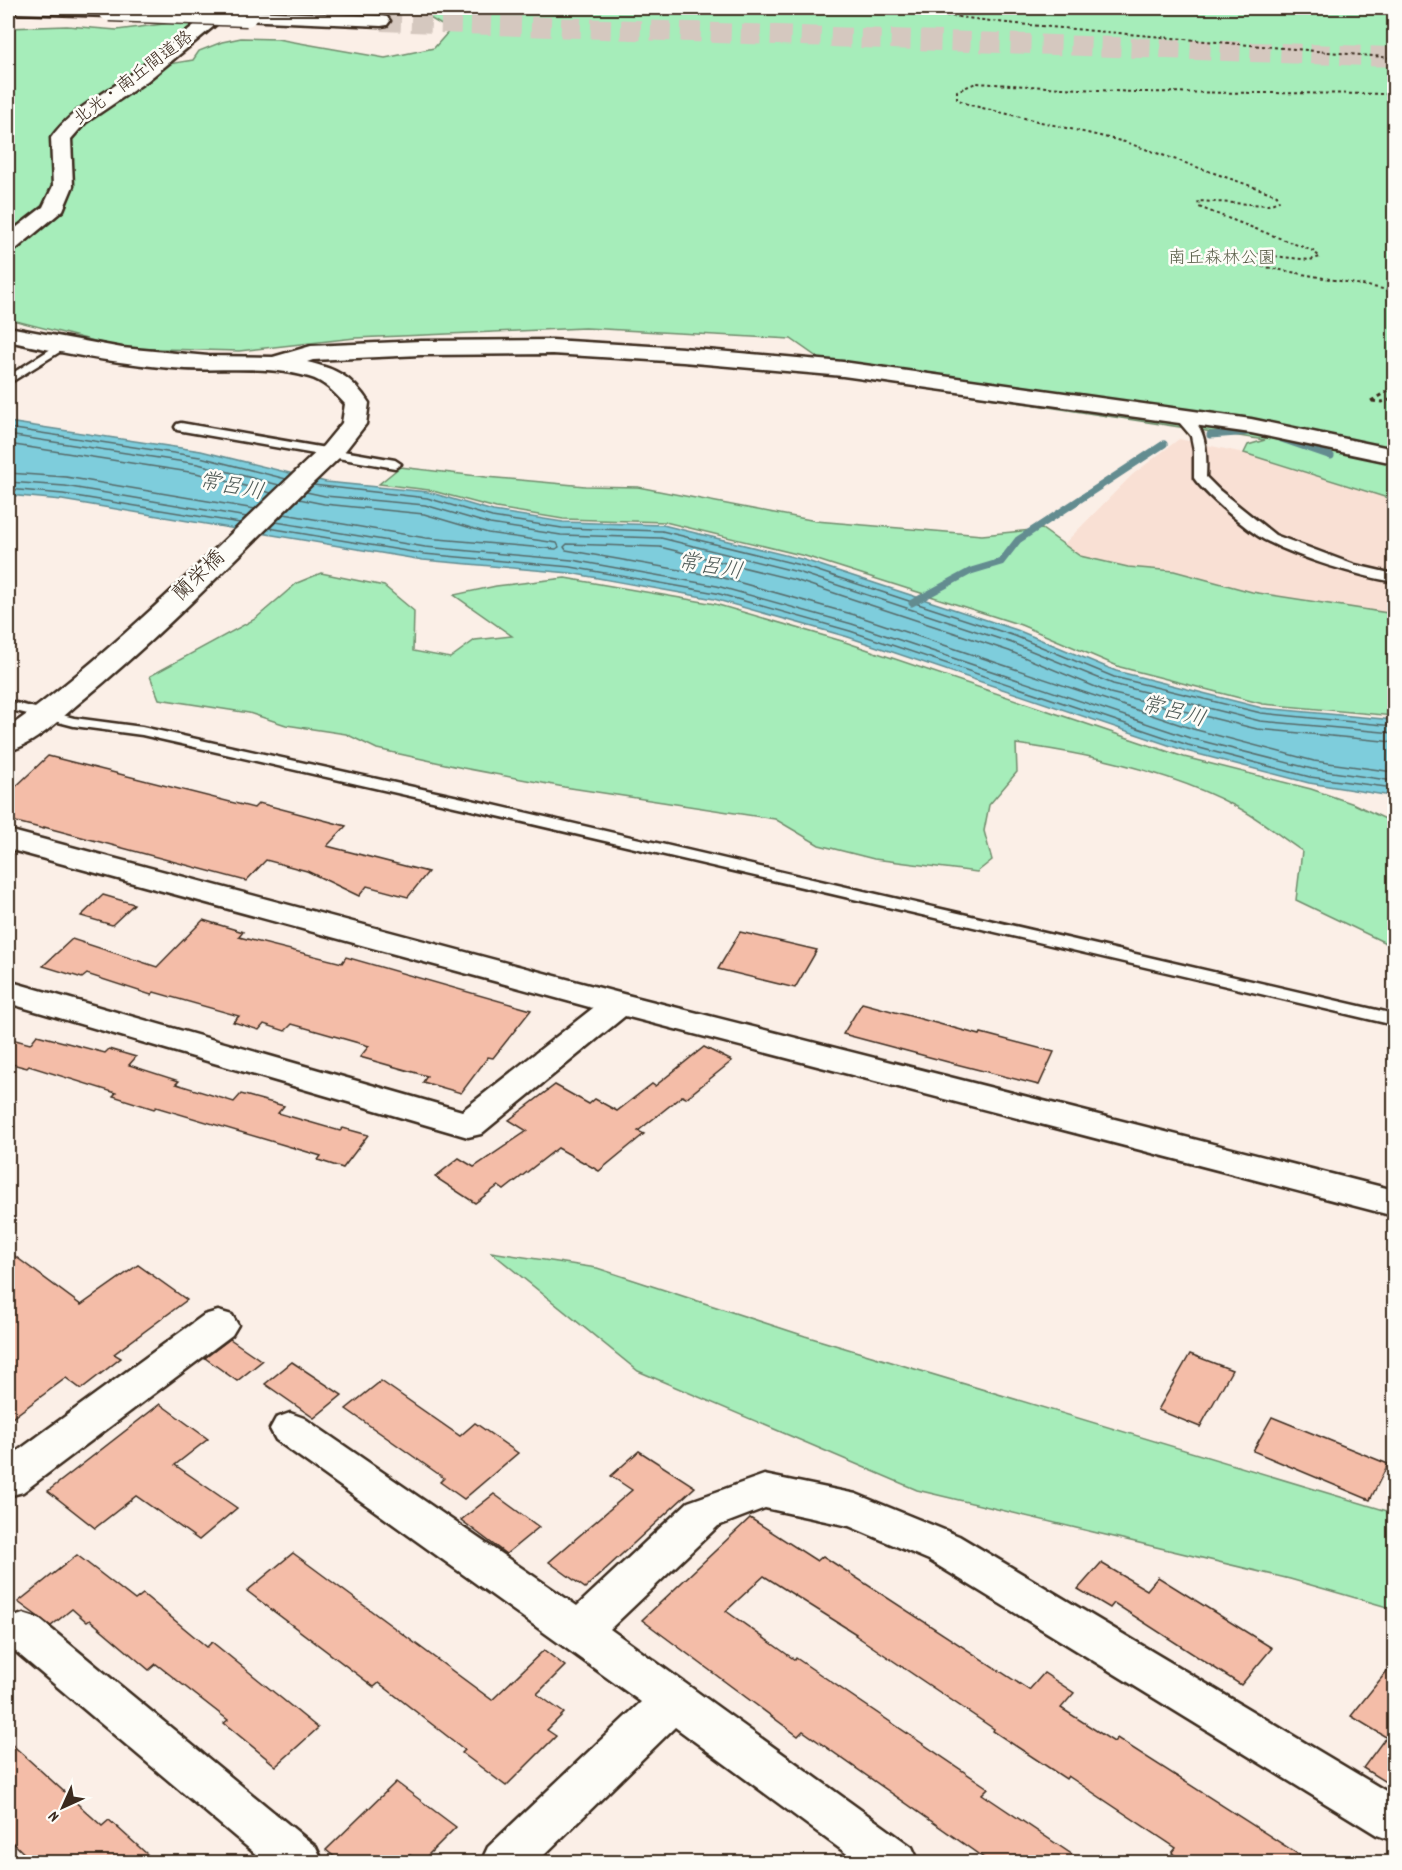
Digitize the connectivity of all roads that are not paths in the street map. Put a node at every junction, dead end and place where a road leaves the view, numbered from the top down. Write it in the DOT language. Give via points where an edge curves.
graph roads {
  1 [pos="17,8"];
  2 [pos="227,8"];
  3 [pos="381,21"];
  4 [pos="8,244"];
  5 [pos="8,334"];
  6 [pos="62,346"];
  7 [pos="278,363"];
  8 [pos="8,381"];
  9 [pos="1180,416"];
  10 [pos="181,428"];
  11 [pos="329,454"];
  12 [pos="1395,456"];
  13 [pos="395,464"];
  14 [pos="1395,578"];
  15 [pos="8,705"];
  16 [pos="46,716"];
  17 [pos="8,742"];
  18 [pos="8,839"];
  19 [pos="8,992"];
  20 [pos="619,1004"];
  21 [pos="1395,1020"];
  22 [pos="1395,1203"];
  23 [pos="218,1325"];
  24 [pos="290,1429"];
  25 [pos="8,1480"];
  26 [pos="23,1632"];
  27 [pos="579,1632"];
  28 [pos="673,1700"];
  29 [pos="1395,1820"];
  30 [pos="299,1863"];
  31 [pos="505,1863"];
  32 [pos="895,1863"];
  1 -- 3 [label="main road, bridge"];
  2 -- 4 [label="main road, 北光・南丘間道路" via="140,77 78,119 61,138 63,186 52,210"];
  5 -- 6 [label="main road"];
  6 -- 7 [label="main road" via="192,363"];
  6 -- 8 [label="lane"];
  7 -- 9 [label="main road" via="311,353 552,347 843,369"];
  7 -- 11 [label="main road, 蘭栄橋" via="322,372 357,403 354,424"];
  9 -- 12 [label="main road" via="1251,426"];
  9 -- 14 [label="lane" via="1192,425 1201,445 1200,478 1270,538 1351,568"];
  10 -- 11 [label="lane"];
  11 -- 13 [label="lane"];
  11 -- 16 [label="main road, 蘭栄橋" via="107,666"];
  15 -- 16 [label="lane"];
  16 -- 17 [label="main road, 蘭栄橋"];
  16 -- 21 [label="lane" via="153,733"];
  18 -- 20 [label="main road"];
  19 -- 20 [label="main road" via="468,1125"];
  20 -- 22 [label="main road"];
  23 -- 25 [label="main road"];
  24 -- 27 [label="main road"];
  26 -- 30 [label="main road"];
  27 -- 28 [label="main road"];
  27 -- 29 [label="main road" via="703,1515 764,1491 856,1511 944,1548"];
  28 -- 31 [label="main road"];
  28 -- 32 [label="main road"];
}
